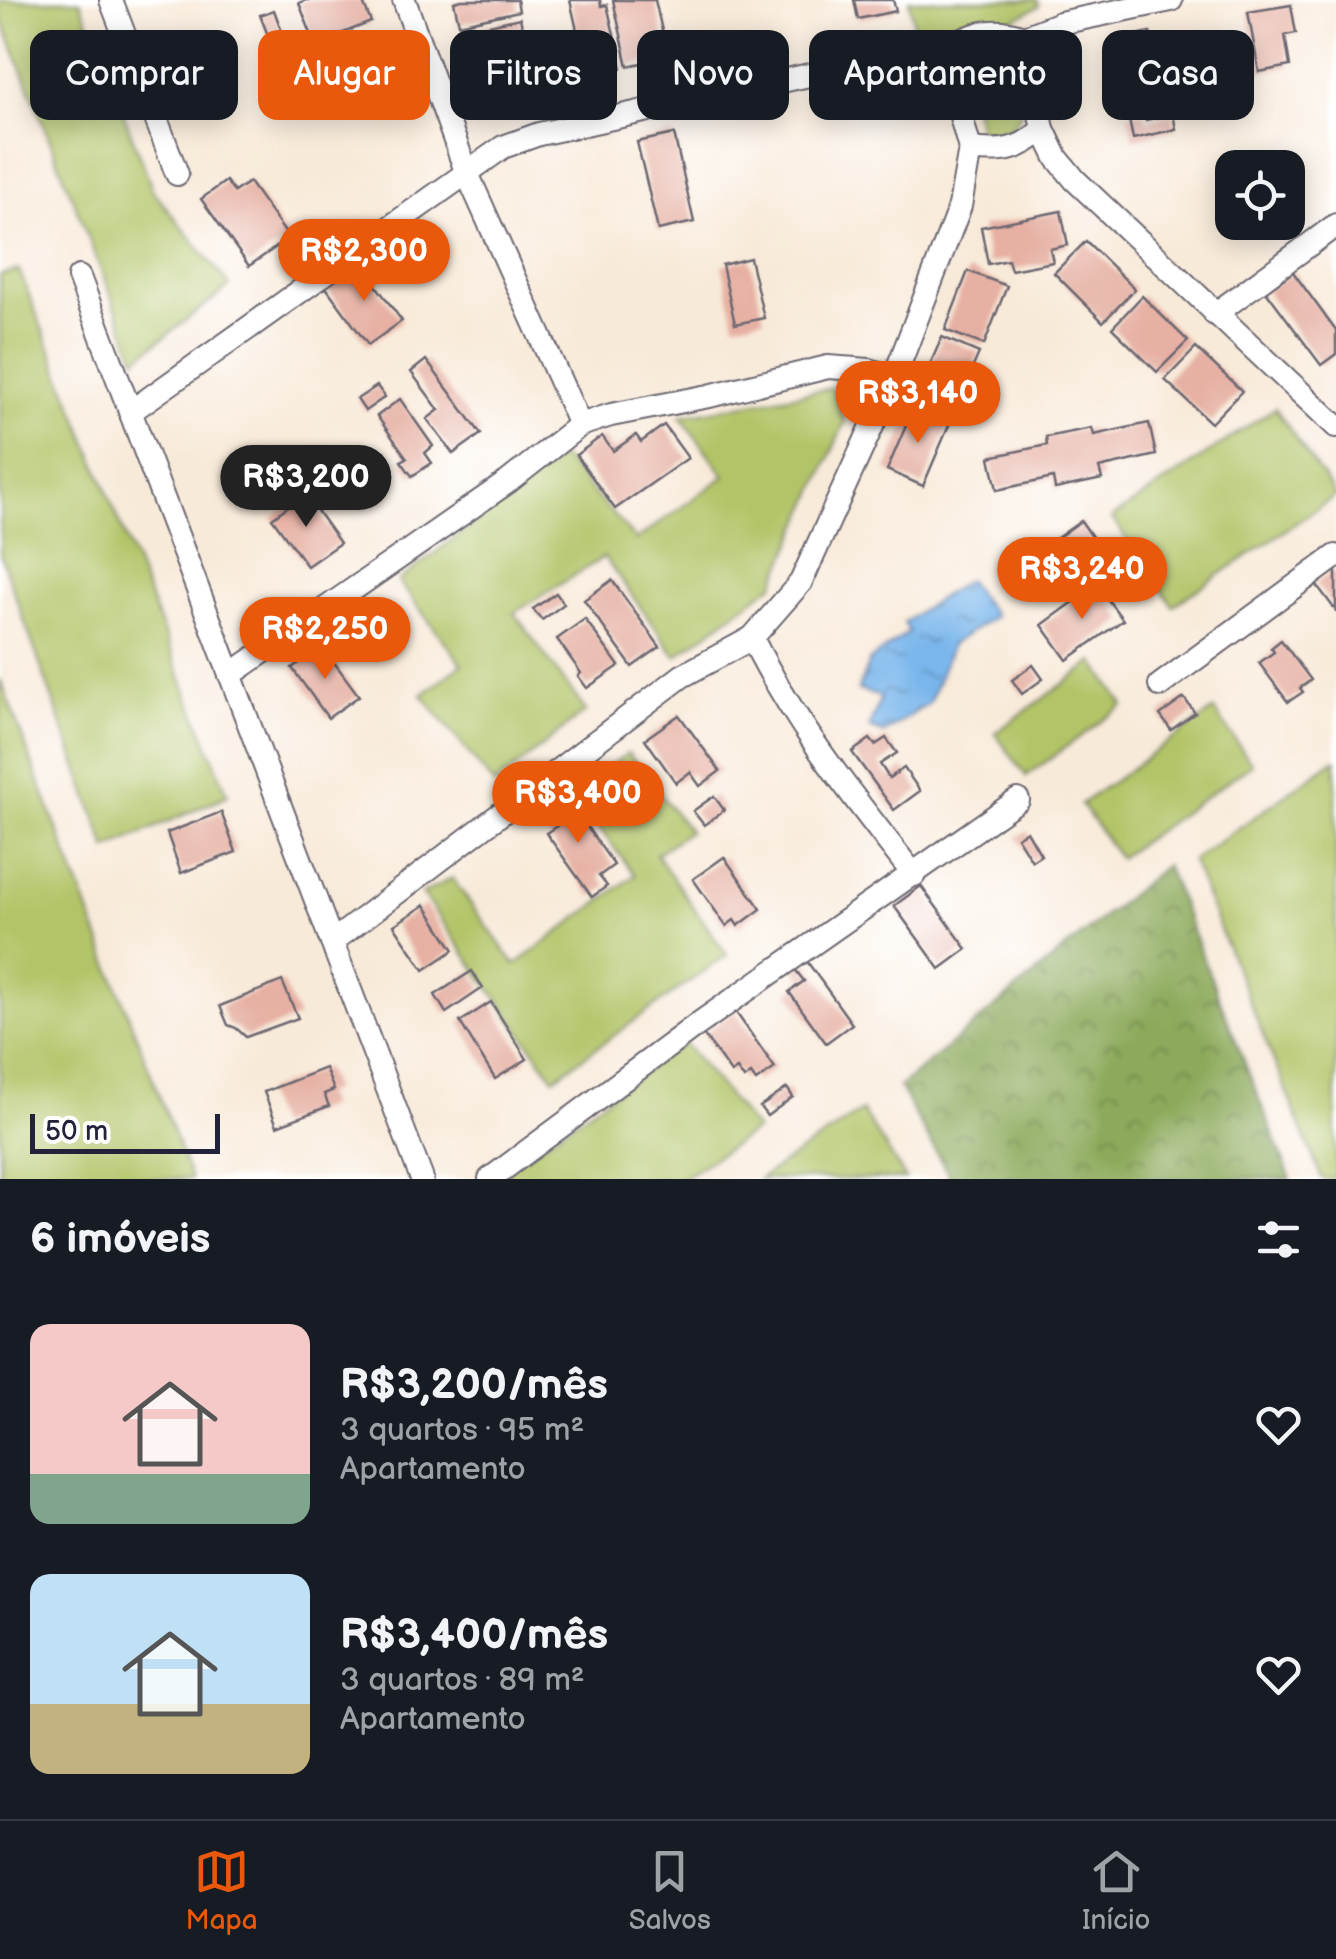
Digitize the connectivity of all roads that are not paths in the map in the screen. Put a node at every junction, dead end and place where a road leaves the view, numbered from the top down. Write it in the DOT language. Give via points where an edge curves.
graph roads {
  1 [pos="112,0"];
  2 [pos="404,0"];
  3 [pos="1171,0"];
  4 [pos="1042,30"];
  5 [pos="809,75"];
  6 [pos="962,120"];
  7 [pos="1041,120"];
  8 [pos="1043,129"];
  9 [pos="970,149"];
  10 [pos="466,171"];
  11 [pos="177,174"];
  12 [pos="1336,225"];
  13 [pos="79,277"];
  14 [pos="1215,314"];
  15 [pos="894,378"];
  16 [pos="130,412"];
  17 [pos="580,425"];
  18 [pos="1336,426"];
  19 [pos="1336,556"];
  20 [pos="752,638"];
  21 [pos="230,675"];
  22 [pos="1160,685"];
  23 [pos="1018,800"];
  24 [pos="914,875"];
  25 [pos="332,942"];
  26 [pos="422,1179"];
  27 [pos="490,1179"];
  1 -- 11 [label="street"];
  2 -- 10 [label="street"];
  3 -- 4 [label="street"];
  5 -- 10 [label="street" via="539,134 502,147"];
  6 -- 9 [label="street"];
  7 -- 8 [label="street"];
  8 -- 9 [label="street" via="1015,149"];
  8 -- 14 [label="street" via="1075,180"];
  9 -- 15 [label="street" via="960,206"];
  10 -- 16 [label="street"];
  10 -- 17 [label="street"];
  12 -- 14 [label="street"];
  13 -- 16 [label="street"];
  14 -- 18 [label="street"];
  15 -- 17 [label="street" via="828,368"];
  15 -- 20 [label="street" via="801,582"];
  16 -- 21 [label="street"];
  17 -- 21 [label="street"];
  19 -- 22 [label="street"];
  20 -- 24 [label="street" via="810,742"];
  20 -- 25 [label="street" via="682,676"];
  21 -- 25 [label="street"];
  23 -- 24 [label="street"];
  24 -- 27 [label="street"];
  25 -- 26 [label="street"];
}
